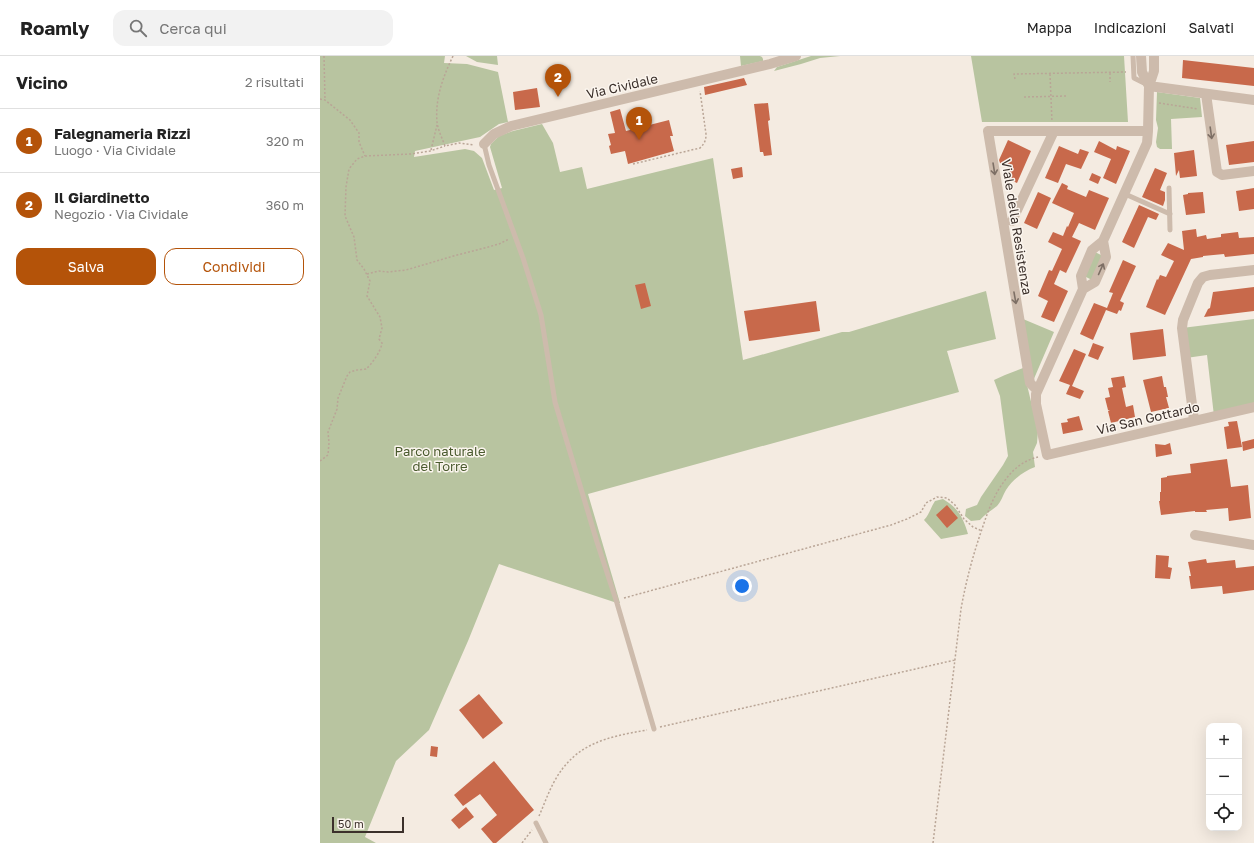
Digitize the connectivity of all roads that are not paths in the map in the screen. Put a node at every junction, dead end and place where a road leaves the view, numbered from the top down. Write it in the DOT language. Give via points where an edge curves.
graph roads {
  1 [pos="796,56"];
  2 [pos="1133,56"];
  3 [pos="1141,56"];
  4 [pos="1154,56"];
  5 [pos="771,64"];
  6 [pos="1149,86"];
  7 [pos="1206,94"];
  8 [pos="1254,100"];
  9 [pos="1054,131"];
  10 [pos="1148,131"];
  11 [pos="484,144"];
  12 [pos="1254,171"];
  13 [pos="1169,188"];
  14 [pos="1125,194"];
  15 [pos="1170,214"];
  16 [pos="1012,221"];
  17 [pos="1170,230"];
  18 [pos="1104,241"];
  19 [pos="1254,270"];
  20 [pos="1083,289"];
  21 [pos="1037,390"];
  22 [pos="1254,407"];
  23 [pos="1194,420"];
  24 [pos="1047,455"];
  25 [pos="1195,535"];
  26 [pos="1254,545"];
  27 [pos="654,729"];
  28 [pos="536,823"];
  29 [pos="546,843"];
  1 -- 5 [label="street, Via Cividale"];
  2 -- 6 [label="lane" via="1134,78"];
  3 -- 6 [label="street, Viale della Resistenza" via="1142,72"];
  4 -- 6 [label="street, Viale della Resistenza" via="1154,71"];
  5 -- 11 [label="street, Via Cividale" via="511,126 494,134"];
  6 -- 7 [label="street"];
  6 -- 10 [label="street, Viale della Resistenza"];
  7 -- 8 [label="street"];
  7 -- 12 [label="street, one-way" via="1217,172 1222,175"];
  9 -- 10 [label="street, Viale della Resistenza"];
  9 -- 16 [label="street, Viale della Resistenza"];
  9 -- 21 [label="street, Viale della Resistenza, one-way" via="988,131 1030,383"];
  10 -- 14 [label="street, Viale della Resistenza" via="1145,149"];
  11 -- 27 [label="lane" via="541,315 554,402"];
  13 -- 15 [label="lane"];
  14 -- 15 [label="lane"];
  14 -- 18 [label="street, Viale della Resistenza"];
  15 -- 17 [label="lane"];
  18 -- 20 [label="street, Viale della Resistenza" via="1092,250 1081,276"];
  20 -- 18 [label="street, Viale della Resistenza, one-way" via="1095,282 1106,257"];
  19 -- 23 [label="street" via="1210,275 1198,282 1182,328"];
  20 -- 21 [label="street, Viale della Resistenza"];
  21 -- 24 [label="street, Viale della Resistenza" via="1035,400"];
  22 -- 23 [label="street, Via San Gottardo"];
  23 -- 24 [label="street, Via San Gottardo"];
  25 -- 26 [label="street"];
  28 -- 29 [label="lane"];
}
